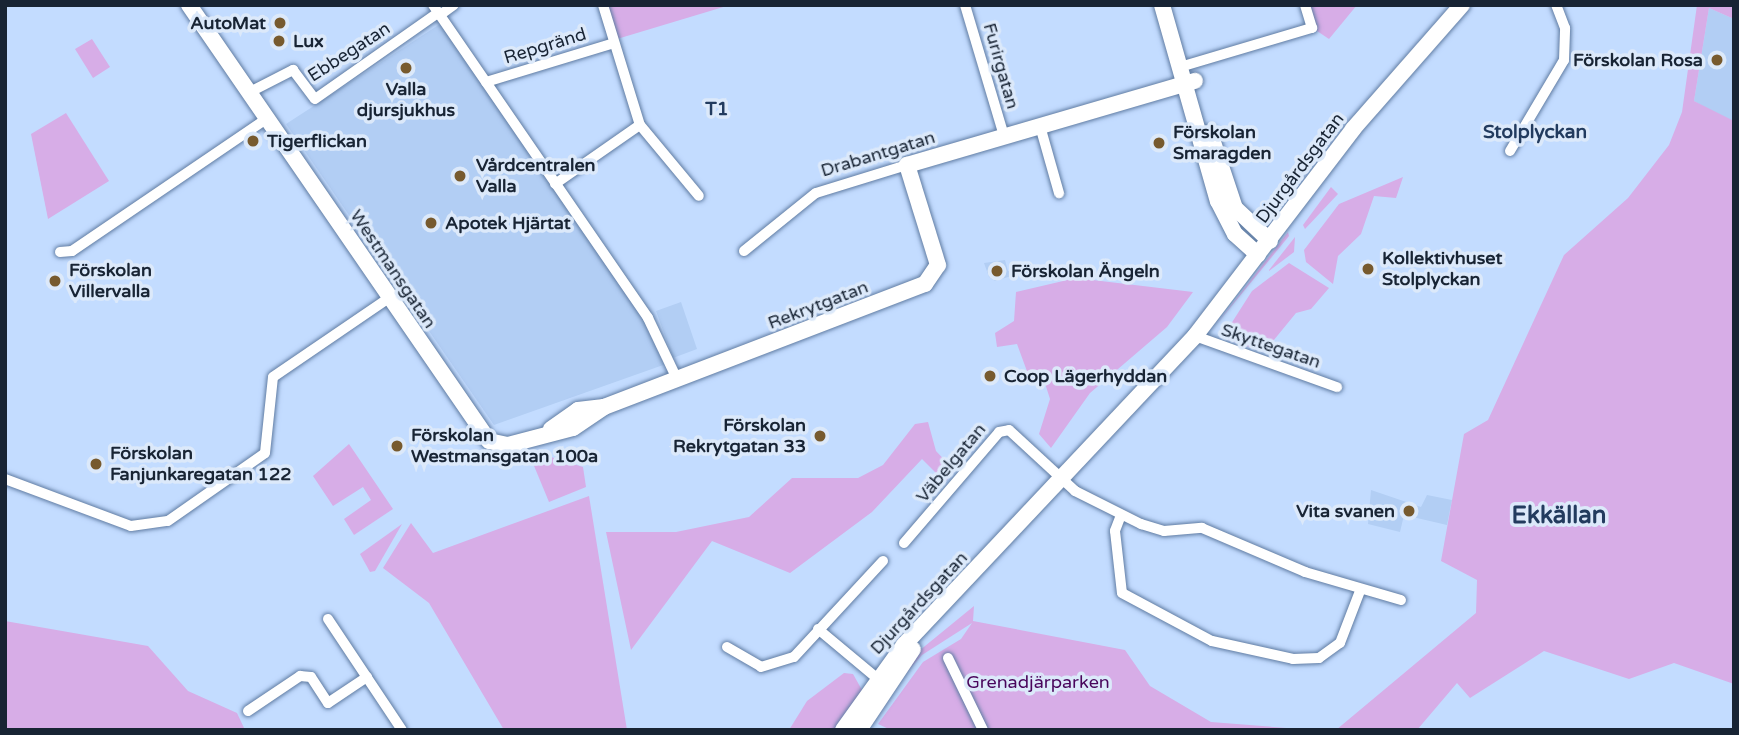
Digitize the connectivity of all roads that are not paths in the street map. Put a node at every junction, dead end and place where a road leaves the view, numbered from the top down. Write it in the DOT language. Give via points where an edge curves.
graph roads {
  1 [pos="189,5"];
  2 [pos="454,5"];
  3 [pos="603,5"];
  4 [pos="965,5"];
  5 [pos="1163,5"];
  6 [pos="1173,5"];
  7 [pos="1305,5"];
  8 [pos="1462,5"];
  9 [pos="1556,5"];
  10 [pos="437,11"];
  11 [pos="614,43"];
  12 [pos="1185,66"];
  13 [pos="486,82"];
  14 [pos="1190,82"];
  15 [pos="248,93"];
  16 [pos="266,119"];
  17 [pos="640,125"];
  18 [pos="1040,126"];
  19 [pos="1004,136"];
  20 [pos="1510,151"];
  21 [pos="907,165"];
  22 [pos="555,184"];
  23 [pos="1059,193"];
  24 [pos="699,196"];
  25 [pos="1269,240"];
  26 [pos="744,251"];
  27 [pos="60,252"];
  28 [pos="1258,255"];
  29 [pos="389,298"];
  30 [pos="1195,336"];
  31 [pos="677,379"];
  32 [pos="1337,387"];
  33 [pos="489,441"];
  34 [pos="5,479"];
  35 [pos="1064,481"];
  36 [pos="1121,515"];
  37 [pos="904,543"];
  38 [pos="883,561"];
  39 [pos="1360,591"];
  40 [pos="1401,600"];
  41 [pos="328,619"];
  42 [pos="818,629"];
  43 [pos="727,647"];
  44 [pos="948,658"];
  45 [pos="367,677"];
  46 [pos="881,682"];
  47 [pos="248,711"];
  48 [pos="395,728"];
  49 [pos="843,730"];
  50 [pos="859,730"];
  51 [pos="983,730"];
  1 -- 15 [label="main road, Westmansgatan"];
  2 -- 10 [label="street, Ebbegatan"];
  3 -- 11 [label="street"];
  4 -- 19 [label="street, Furirgatan"];
  5 -- 12 [label="main road"];
  6 -- 12 [label="main road"];
  7 -- 12 [label="street" via="1312,28"];
  8 -- 25 [label="main road, Djurgårdsgatan" via="1380,95"];
  9 -- 20 [label="street" via="1566,28 1564,60"];
  10 -- 13 [label="street"];
  10 -- 15 [label="street, Ebbegatan" via="315,99 293,70"];
  11 -- 13 [label="street, Repgränd"];
  11 -- 17 [label="street"];
  12 -- 14 [label="main road"];
  13 -- 22 [label="street"];
  14 -- 18 [label="main road, Drabantgatan"];
  14 -- 25 [label="main road" via="1227,190 1242,218"];
  14 -- 28 [label="main road" via="1223,214"];
  15 -- 16 [label="main road, Westmansgatan"];
  16 -- 27 [label="street" via="72,251"];
  16 -- 29 [label="main road, Westmansgatan"];
  17 -- 22 [label="street"];
  17 -- 24 [label="street"];
  18 -- 19 [label="main road, Drabantgatan"];
  18 -- 23 [label="street"];
  19 -- 21 [label="main road, Drabantgatan"];
  21 -- 26 [label="street, Drabantgatan" via="816,193"];
  21 -- 31 [label="main road, Rekrytgatan" via="938,265 935,276"];
  22 -- 31 [label="street" via="648,318"];
  25 -- 28 [label="main road, Djurgårdsgatan"];
  28 -- 30 [label="main road, Djurgårdsgatan"];
  29 -- 33 [label="main road, Westmansgatan"];
  29 -- 34 [label="street" via="273,377 265,453 168,521 131,526"];
  30 -- 32 [label="street, Skyttegatan"];
  30 -- 35 [label="main road, Djurgårdsgatan" via="1133,415"];
  31 -- 33 [label="main road, Rekrytgatan" via="604,407 582,425 551,429 508,445"];
  35 -- 36 [label="street"];
  35 -- 37 [label="street, Väbelgatan" via="1012,432 1002,431"];
  35 -- 46 [label="main road, Djurgårdsgatan"];
  36 -- 39 [label="street" via="1164,531 1202,528"];
  36 -- 39 [label="street" via="1115,531 1122,593 1212,641 1293,659 1319,658 1340,643"];
  38 -- 42 [label="street"];
  39 -- 40 [label="street"];
  41 -- 45 [label="street"];
  42 -- 43 [label="street" via="778,665 761,667"];
  42 -- 46 [label="street"];
  44 -- 51 [label="street"];
  45 -- 47 [label="street" via="328,703 311,677 300,676"];
  45 -- 48 [label="street"];
  46 -- 49 [label="main road, Djurgårdsgatan"];
  46 -- 50 [label="main road, Djurgårdsgatan"];
}
